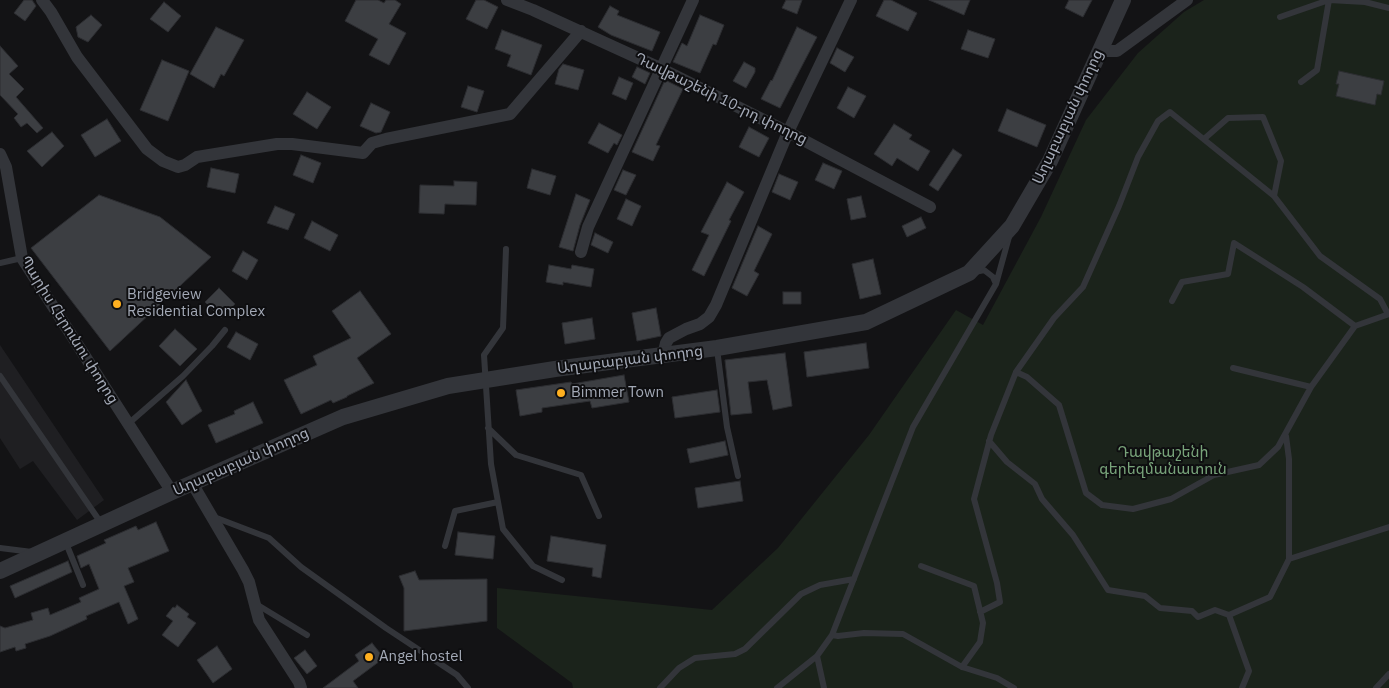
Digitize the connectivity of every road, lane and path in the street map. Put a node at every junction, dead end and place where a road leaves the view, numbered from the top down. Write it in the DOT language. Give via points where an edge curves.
graph roads {
  1 [pos="42,0"];
  2 [pos="507,0"];
  3 [pos="693,0"];
  4 [pos="851,0"];
  5 [pos="1123,0"];
  6 [pos="1187,0"];
  7 [pos="1329,0"];
  8 [pos="1389,8"];
  9 [pos="1280,17"];
  10 [pos="581,31"];
  11 [pos="1099,51"];
  12 [pos="660,68"];
  13 [pos="1301,82"];
  14 [pos="788,132"];
  15 [pos="1204,140"];
  16 [pos="0,154"];
  17 [pos="1274,196"];
  18 [pos="930,207"];
  19 [pos="1012,226"];
  20 [pos="506,249"];
  21 [pos="581,252"];
  22 [pos="22,258"];
  23 [pos="0,263"];
  24 [pos="969,273"];
  25 [pos="996,284"];
  26 [pos="1172,301"];
  27 [pos="1389,314"];
  28 [pos="1355,326"];
  29 [pos="225,330"];
  30 [pos="717,348"];
  31 [pos="663,355"];
  32 [pos="1233,368"];
  33 [pos="1016,372"];
  34 [pos="0,376"];
  35 [pos="485,380"];
  36 [pos="1310,387"];
  37 [pos="128,424"];
  38 [pos="488,428"];
  39 [pos="1286,436"];
  40 [pos="989,441"];
  41 [pos="738,476"];
  42 [pos="192,483"];
  43 [pos="172,492"];
  44 [pos="498,502"];
  45 [pos="211,515"];
  46 [pos="599,516"];
  47 [pos="102,524"];
  48 [pos="1389,527"];
  49 [pos="65,542"];
  50 [pos="445,546"];
  51 [pos="0,548"];
  52 [pos="41,553"];
  53 [pos="1289,558"];
  54 [pos="920,566"];
  55 [pos="0,571"];
  56 [pos="854,579"];
  57 [pos="562,580"];
  58 [pos="83,585"];
  59 [pos="255,603"];
  60 [pos="980,612"];
  61 [pos="1228,616"];
  62 [pos="307,634"];
  63 [pos="832,635"];
  64 [pos="818,656"];
  65 [pos="962,667"];
  66 [pos="1389,674"];
  67 [pos="301,688"];
  68 [pos="468,688"];
  69 [pos="660,688"];
  70 [pos="777,688"];
  71 [pos="824,688"];
  72 [pos="1014,688"];
  73 [pos="1242,688"];
  74 [pos="1376,688"];
  1 -- 10 [label="street" via="77,57 146,149 178,167 197,157 277,144 363,153 372,143 386,139 510,114"];
  2 -- 10 [label="street, Դավթաշենի 10-րդ փողոց"];
  3 -- 12 [label="street"];
  4 -- 14 [label="street"];
  5 -- 11 [label="street, Աղաբաբյան փողոց"];
  6 -- 11 [label="street" via="1117,51"];
  7 -- 8 [label="lane" via="1365,2"];
  7 -- 9 [label="lane"];
  7 -- 13 [label="lane" via="1317,70"];
  10 -- 12 [label="street, Դավթաշենի 10-րդ փողոց"];
  11 -- 19 [label="street, Աղաբաբյան փողոց" via="1050,161"];
  12 -- 14 [label="street, Դավթաշենի 10-րդ փողոց"];
  12 -- 21 [label="street" via="588,227"];
  14 -- 18 [label="street, Դավթաշենի 10-րդ փողոց"];
  14 -- 31 [label="street" via="716,305 700,324 669,338"];
  15 -- 17 [label="lane"];
  15 -- 17 [label="lane" via="1228,118 1263,117 1281,161"];
  15 -- 33 [label="lane" via="1170,112 1158,121 1138,157 1083,288 1054,318"];
  16 -- 22 [label="street, Պարիս Հերունու փողոց" via="6,167"];
  17 -- 27 [label="lane" via="1320,256 1380,299"];
  19 -- 24 [label="street, Աղաբաբյան փողոց"];
  19 -- 25 [label="lane"];
  20 -- 35 [label="lane" via="503,328 484,356"];
  22 -- 23 [label="lane"];
  22 -- 37 [label="street, Պարիս Հերունու փողոց"];
  24 -- 25 [label="lane" via="984,270"];
  24 -- 30 [label="street, Աղաբաբյան փողոց" via="866,322"];
  25 -- 56 [label="lane" via="913,427"];
  26 -- 28 [label="lane" via="1182,282 1228,274 1234,243 1303,287"];
  27 -- 28 [label="lane"];
  28 -- 36 [label="lane"];
  29 -- 37 [label="lane" via="183,376"];
  30 -- 31 [label="street, Աղաբաբյան փողոց"];
  30 -- 41 [label="lane" via="727,428"];
  31 -- 35 [label="street, Աղաբաբյան փողոց"];
  32 -- 36 [label="lane"];
  33 -- 39 [label="lane" via="1027,377 1059,405 1086,493 1102,505 1133,509 1171,499 1214,475 1259,465"];
  33 -- 40 [label="lane"];
  34 -- 47 [label="lane"];
  35 -- 38 [label="lane"];
  35 -- 42 [label="street, Աղաբաբյան փողոց" via="448,386 344,417"];
  36 -- 39 [label="lane"];
  37 -- 43 [label="street, Պարիս Հերունու փողոց"];
  38 -- 44 [label="lane"];
  38 -- 46 [label="lane" via="516,455 581,474"];
  39 -- 53 [label="lane"];
  40 -- 60 [label="lane" via="974,499 998,583 1000,602"];
  40 -- 61 [label="lane" via="1007,462 1035,484 1042,499 1073,534 1108,590 1145,596 1160,608 1192,611 1198,616 1215,610"];
  42 -- 43 [label="street, Աղաբաբյան փողոց"];
  42 -- 45 [label="street"];
  43 -- 47 [label="street, Աղաբաբյան փողոց"];
  44 -- 50 [label="lane" via="455,511"];
  44 -- 57 [label="lane" via="502,529 533,566"];
  45 -- 59 [label="street" via="243,570"];
  45 -- 68 [label="lane" via="269,538 301,566 386,628 457,675"];
  47 -- 49 [label="street, Աղաբաբյան փողոց"];
  48 -- 53 [label="lane"];
  49 -- 52 [label="street, Աղաբաբյան փողոց"];
  49 -- 58 [label="lane"];
  51 -- 52 [label="lane"];
  52 -- 55 [label="street, Աղաբաբյան փողոց"];
  53 -- 61 [label="lane" via="1270,597"];
  54 -- 60 [label="lane" via="974,586"];
  56 -- 63 [label="lane"];
  56 -- 69 [label="lane" via="820,585 801,594 745,650 695,658 679,668"];
  59 -- 62 [label="lane"];
  59 -- 67 [label="street" via="259,620"];
  60 -- 65 [label="lane" via="983,623 980,642"];
  61 -- 73 [label="lane" via="1249,671"];
  63 -- 64 [label="lane"];
  63 -- 65 [label="lane" via="903,634"];
  64 -- 70 [label="lane"];
  64 -- 71 [label="lane"];
  65 -- 72 [label="lane" via="998,678"];
  66 -- 74 [label="lane"];
}
